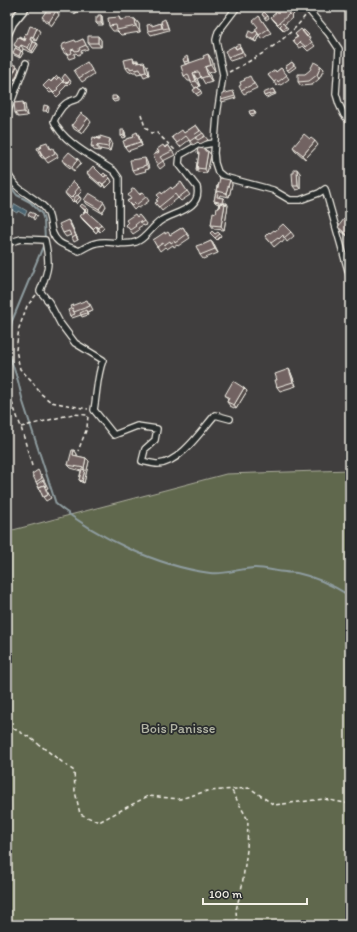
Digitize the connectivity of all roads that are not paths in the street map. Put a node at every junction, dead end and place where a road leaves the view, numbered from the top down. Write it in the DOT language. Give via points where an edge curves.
graph roads {
  1 [pos="24,7"];
  2 [pos="237,7"];
  3 [pos="308,9"];
  4 [pos="7,34"];
  5 [pos="26,63"];
  6 [pos="83,91"];
  7 [pos="7,113"];
  8 [pos="350,122"];
  9 [pos="214,143"];
  10 [pos="7,172"];
  11 [pos="7,243"];
  12 [pos="119,244"];
  13 [pos="349,274"];
  14 [pos="230,419"];
  1 -- 4 [label="street"];
  2 -- 9 [label="street" via="218,32 216,40 223,75"];
  3 -- 8 [label="street" via="338,49 336,94 344,115"];
  5 -- 7 [label="street"];
  6 -- 12 [label="street" via="80,97 71,101 58,113 54,121 66,138 114,171 119,178"];
  9 -- 12 [label="street" via="196,146 180,155 179,164 197,188 198,197 192,204 180,213 162,220 137,242"];
  9 -- 13 [label="street" via="215,163 218,172 224,177 273,190 290,200 300,200 325,189"];
  10 -- 12 [label="street" via="20,189 34,197 46,209 51,232 59,242 79,250 97,242"];
  11 -- 14 [label="street" via="21,239 45,240 49,259 40,291 75,343 103,360 94,410 114,435 137,426 157,429 155,440 145,449 142,461 158,464 175,458 215,416"];
}
